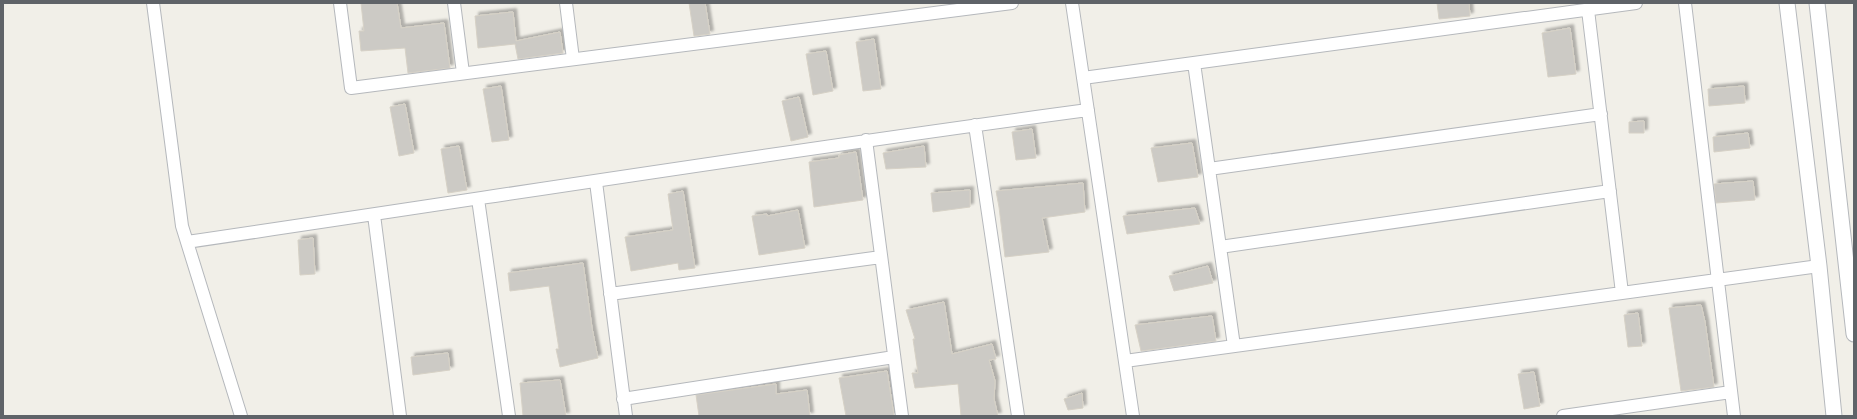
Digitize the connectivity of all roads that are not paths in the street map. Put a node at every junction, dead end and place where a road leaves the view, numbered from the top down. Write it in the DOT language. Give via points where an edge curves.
graph roads {
  1 [pos="153,3"];
  2 [pos="340,3"];
  3 [pos="454,3"];
  4 [pos="566,3"];
  5 [pos="1012,3"];
  6 [pos="1072,3"];
  7 [pos="1636,3"];
  8 [pos="1685,3"];
  9 [pos="1787,3"];
  10 [pos="1817,3"];
  11 [pos="955,7"];
  12 [pos="1588,10"];
  13 [pos="573,59"];
  14 [pos="1194,63"];
  15 [pos="463,73"];
  16 [pos="1083,78"];
  17 [pos="1088,110"];
  18 [pos="1601,114"];
  19 [pos="975,125"];
  20 [pos="866,140"];
  21 [pos="1209,170"];
  22 [pos="596,182"];
  23 [pos="1610,191"];
  24 [pos="478,200"];
  25 [pos="374,215"];
  26 [pos="187,242"];
  27 [pos="1220,247"];
  28 [pos="881,257"];
  29 [pos="1819,266"];
  30 [pos="1717,280"];
  31 [pos="1622,293"];
  32 [pos="610,294"];
  33 [pos="1854,334"];
  34 [pos="1234,346"];
  35 [pos="894,357"];
  36 [pos="1125,361"];
  37 [pos="1731,392"];
  38 [pos="623,399"];
  39 [pos="1623,412"];
  40 [pos="241,416"];
  41 [pos="400,416"];
  42 [pos="509,416"];
  43 [pos="626,416"];
  44 [pos="902,416"];
  45 [pos="1018,416"];
  46 [pos="1133,416"];
  47 [pos="1563,416"];
  48 [pos="1734,416"];
  49 [pos="1834,416"];
  1 -- 26 [label="street" via="182,226"];
  2 -- 15 [label="street" via="351,88"];
  3 -- 15 [label="street"];
  4 -- 13 [label="street"];
  5 -- 11 [label="street"];
  6 -- 16 [label="street"];
  7 -- 12 [label="street"];
  8 -- 30 [label="street"];
  9 -- 29 [label="street"];
  10 -- 33 [label="street"];
  11 -- 13 [label="street"];
  12 -- 14 [label="street"];
  12 -- 18 [label="street"];
  13 -- 15 [label="street"];
  14 -- 16 [label="street"];
  14 -- 21 [label="street"];
  16 -- 17 [label="street"];
  17 -- 19 [label="street"];
  17 -- 36 [label="street"];
  18 -- 21 [label="street"];
  18 -- 23 [label="street"];
  19 -- 20 [label="street"];
  19 -- 45 [label="street"];
  20 -- 22 [label="street"];
  20 -- 28 [label="street"];
  21 -- 27 [label="street"];
  22 -- 24 [label="street"];
  22 -- 32 [label="street"];
  23 -- 27 [label="street"];
  23 -- 31 [label="street"];
  24 -- 25 [label="street"];
  24 -- 42 [label="street"];
  25 -- 26 [label="street"];
  25 -- 41 [label="street"];
  26 -- 40 [label="street"];
  27 -- 34 [label="street"];
  28 -- 32 [label="street"];
  28 -- 35 [label="street"];
  29 -- 30 [label="street"];
  29 -- 49 [label="street"];
  30 -- 31 [label="street"];
  30 -- 37 [label="street"];
  31 -- 34 [label="street"];
  32 -- 38 [label="street"];
  34 -- 36 [label="street"];
  35 -- 38 [label="street"];
  35 -- 44 [label="street"];
  36 -- 46 [label="street"];
  37 -- 39 [label="street"];
  37 -- 48 [label="street"];
  38 -- 43 [label="street"];
  39 -- 47 [label="street"];
}
